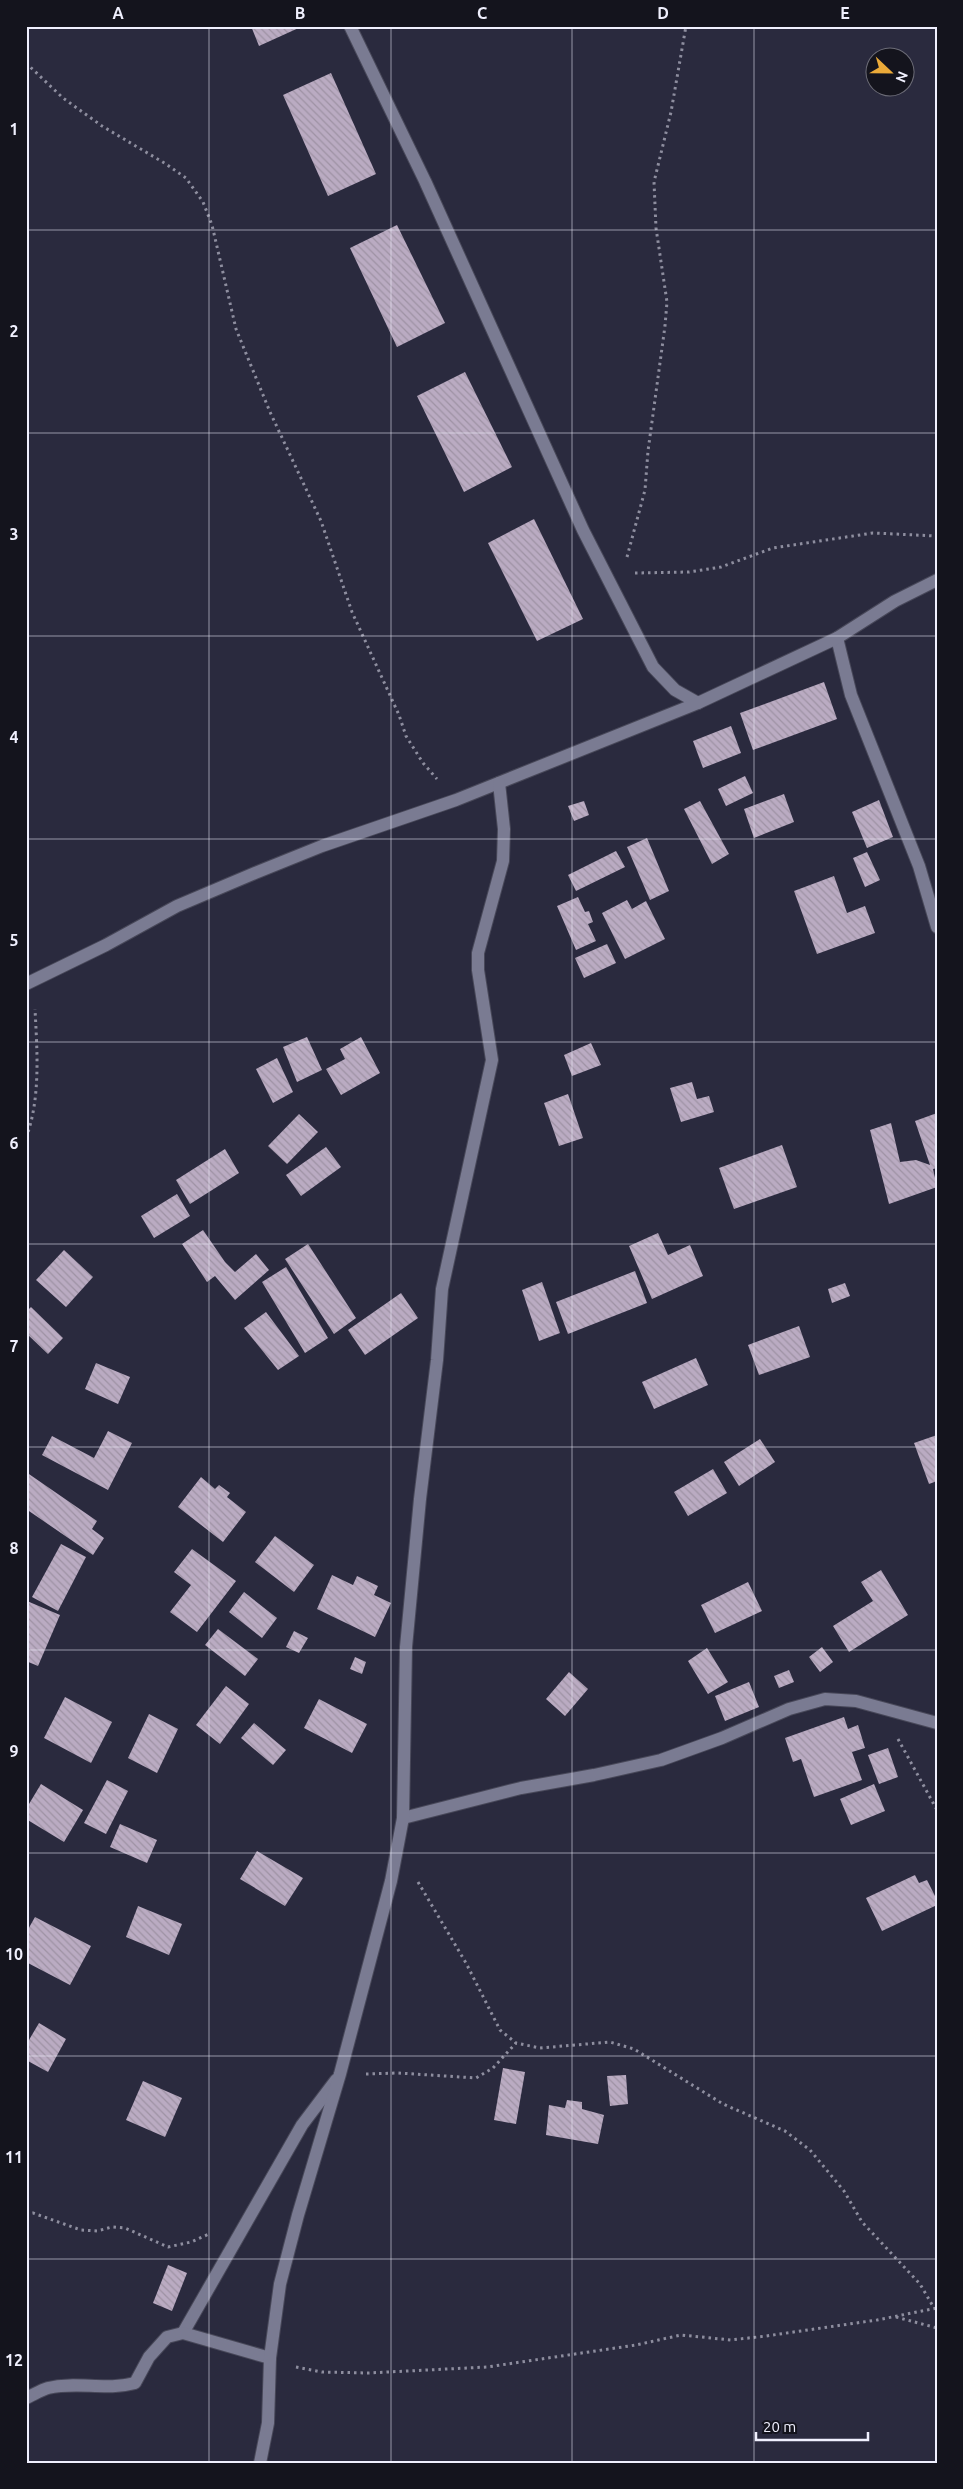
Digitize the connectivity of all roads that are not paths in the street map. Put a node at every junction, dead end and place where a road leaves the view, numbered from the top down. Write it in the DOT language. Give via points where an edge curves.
graph roads {
  1 [pos="350,26"];
  2 [pos="937,580"];
  3 [pos="837,638"];
  4 [pos="698,703"];
  5 [pos="499,783"];
  6 [pos="937,927"];
  7 [pos="30,982"];
  8 [pos="937,1723"];
  9 [pos="403,1818"];
  10 [pos="340,2074"];
  11 [pos="183,2333"];
  12 [pos="270,2358"];
  13 [pos="26,2398"];
  14 [pos="260,2463"];
  1 -- 4 [label="street" via="425,181 583,530 653,667 675,690"];
  2 -- 3 [label="street"];
  3 -- 4 [label="street"];
  3 -- 6 [label="street" via="851,695 919,866"];
  4 -- 5 [label="street"];
  5 -- 7 [label="street" via="322,846 177,906"];
  5 -- 9 [label="street" via="504,829 502,861 478,953 492,1060 442,1289 406,1648"];
  8 -- 9 [label="street" via="856,1701 826,1699 789,1709 661,1760 521,1788"];
  9 -- 10 [label="street" via="391,1881"];
  10 -- 11 [label="street" via="302,2125"];
  10 -- 12 [label="street" via="280,2284"];
  11 -- 12 [label="street"];
  11 -- 13 [label="street" via="166,2337 149,2357 135,2383 118,2388 48,2388"];
  12 -- 14 [label="street" via="268,2423"];
}
